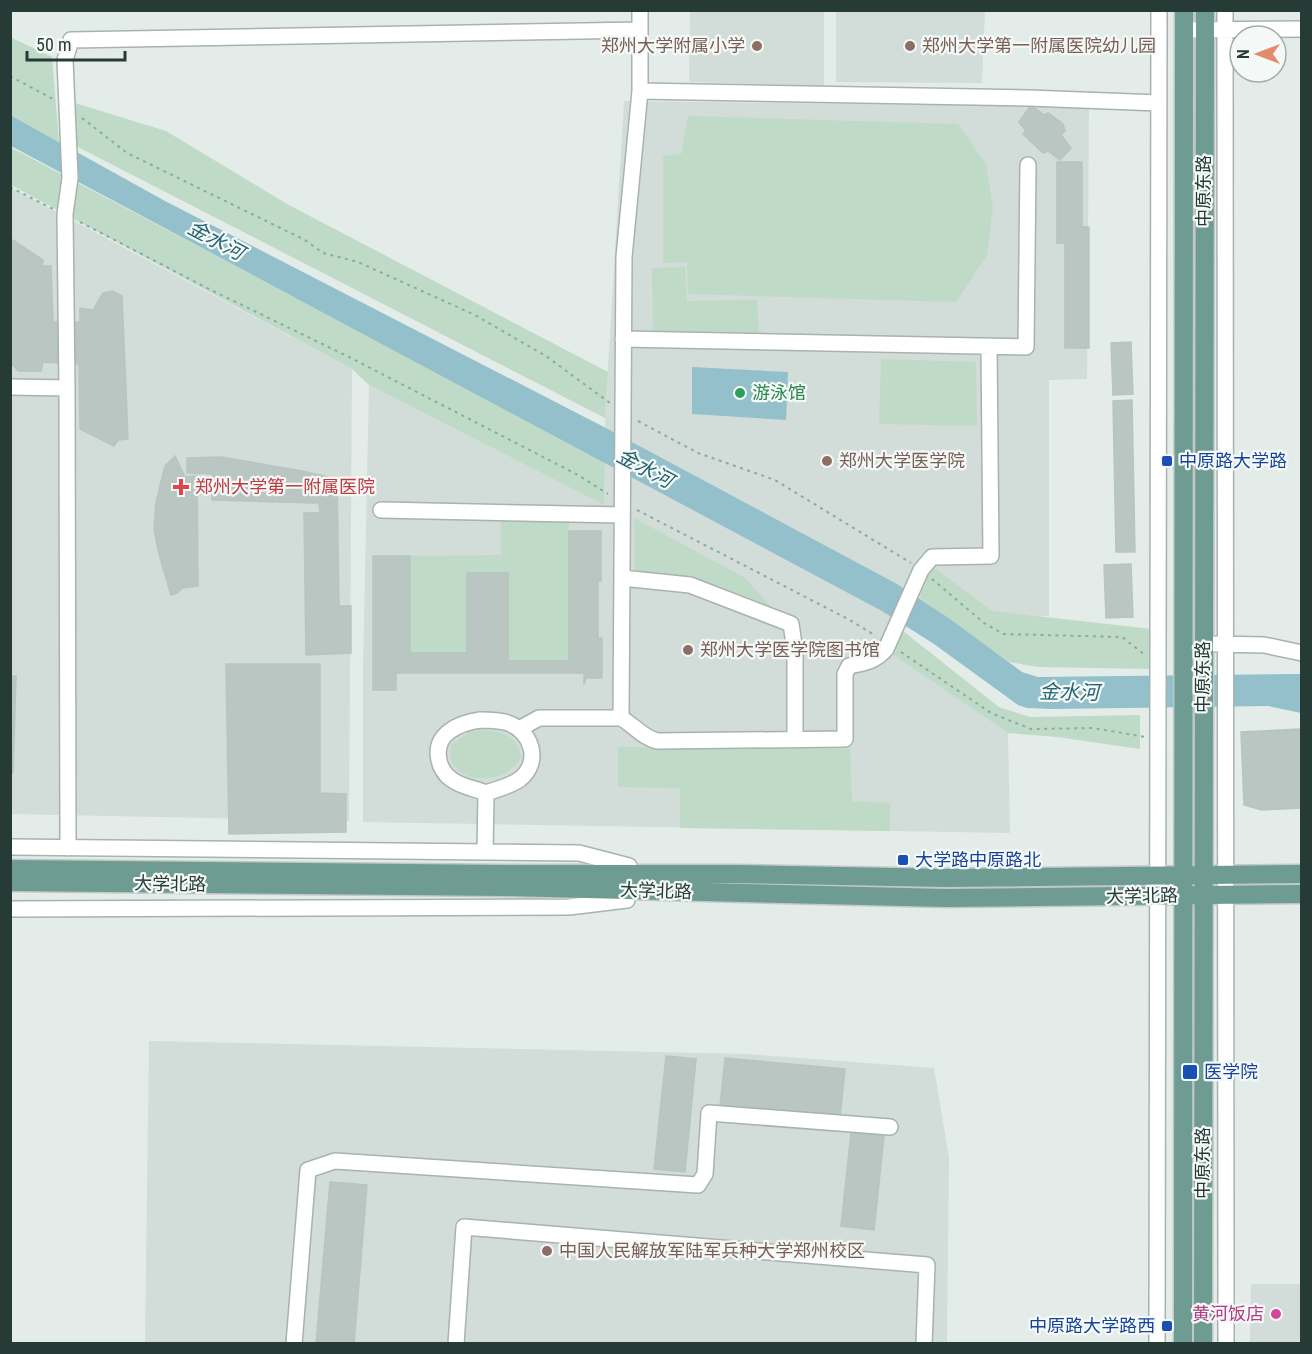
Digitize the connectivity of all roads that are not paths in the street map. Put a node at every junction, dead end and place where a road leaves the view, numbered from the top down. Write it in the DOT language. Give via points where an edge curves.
graph roads {
  1 [pos="640,10"];
  2 [pos="1159,10"];
  3 [pos="1184,10"];
  4 [pos="1204,10"];
  5 [pos="1225,10"];
  6 [pos="1225,28"];
  7 [pos="1302,28"];
  8 [pos="1205,29"];
  9 [pos="640,30"];
  10 [pos="1184,30"];
  11 [pos="640,91"];
  12 [pos="1159,103"];
  13 [pos="1028,165"];
  14 [pos="623,339"];
  15 [pos="989,346"];
  16 [pos="10,387"];
  17 [pos="67,388"];
  18 [pos="622,509"];
  19 [pos="381,510"];
  20 [pos="622,578"];
  21 [pos="1203,649"];
  22 [pos="1225,650"];
  23 [pos="1302,653"];
  24 [pos="621,718"];
  25 [pos="519,729"];
  26 [pos="795,740"];
  27 [pos="486,793"];
  28 [pos="10,847"];
  29 [pos="68,848"];
  30 [pos="485,852"];
  31 [pos="10,860"];
  32 [pos="628,866"];
  33 [pos="10,869"];
  34 [pos="736,874"];
  35 [pos="1224,874"];
  36 [pos="1302,874"];
  37 [pos="1183,875"];
  38 [pos="1203,875"];
  39 [pos="1157,876"];
  40 [pos="505,881"];
  41 [pos="10,882"];
  42 [pos="10,894"];
  43 [pos="734,894"];
  44 [pos="1302,894"];
  45 [pos="1224,895"];
  46 [pos="1157,896"];
  47 [pos="1183,896"];
  48 [pos="1203,896"];
  49 [pos="627,900"];
  50 [pos="10,909"];
  51 [pos="890,1127"];
  52 [pos="294,1344"];
  53 [pos="456,1344"];
  54 [pos="924,1344"];
  55 [pos="1157,1344"];
  56 [pos="1183,1344"];
  57 [pos="1203,1344"];
  58 [pos="1226,1344"];
  1 -- 9 [label="street"];
  2 -- 12 [label="street"];
  3 -- 10 [label="main road, 中原东路"];
  4 -- 8 [label="main road, 中原东路"];
  5 -- 6 [label="street"];
  6 -- 7 [label="street"];
  6 -- 8 [label="street"];
  6 -- 22 [label="street"];
  8 -- 10 [label="street"];
  8 -- 21 [label="main road, 中原东路"];
  9 -- 11 [label="street"];
  9 -- 17 [label="street" via="71,40 65,60 70,178 65,214"];
  10 -- 37 [label="main road, 中原东路"];
  11 -- 12 [label="street"];
  11 -- 14 [label="street" via="624,256"];
  12 -- 39 [label="street"];
  13 -- 15 [label="street" via="1026,347"];
  14 -- 15 [label="street"];
  14 -- 18 [label="street"];
  15 -- 26 [label="street" via="991,556 932,557 921,570 889,644 878,658 849,666 845,674 845,739"];
  16 -- 17 [label="street"];
  17 -- 29 [label="street"];
  18 -- 19 [label="street"];
  18 -- 20 [label="street"];
  20 -- 24 [label="street"];
  20 -- 26 [label="street" via="690,585 791,624 795,651"];
  21 -- 22 [label="street"];
  21 -- 38 [label="main road, 中原东路"];
  22 -- 23 [label="street" via="1264,645"];
  22 -- 35 [label="street"];
  24 -- 25 [label="street" via="539,718"];
  24 -- 26 [label="street" via="646,738 657,741"];
  25 -- 27 [label="street" via="532,747 529,769 515,782"];
  25 -- 27 [label="street" via="493,720 465,722 440,741 439,763 449,778"];
  27 -- 30 [label="street"];
  28 -- 29 [label="street"];
  29 -- 30 [label="street"];
  30 -- 32 [label="street" via="579,853"];
  31 -- 32 [label="main road"];
  32 -- 34 [label="main road"];
  33 -- 40 [label="main road, 大学北路"];
  34 -- 39 [label="main road, 大学北路" via="946,878"];
  34 -- 40 [label="main road, 大学北路"];
  35 -- 36 [label="main road, 大学北路"];
  35 -- 38 [label="main road, 大学北路"];
  35 -- 45 [label="street"];
  37 -- 38 [label="main road, 大学北路"];
  37 -- 39 [label="main road, 大学北路"];
  37 -- 47 [label="main road, 中原东路"];
  38 -- 48 [label="main road, 中原东路"];
  39 -- 46 [label="street"];
  40 -- 41 [label="main road, 大学北路"];
  40 -- 43 [label="main road, 大学北路"];
  42 -- 49 [label="main road"];
  43 -- 46 [label="main road, 大学北路"];
  43 -- 49 [label="main road"];
  44 -- 45 [label="main road, 大学北路"];
  45 -- 48 [label="main road, 大学北路"];
  45 -- 58 [label="street"];
  46 -- 47 [label="main road, 大学北路"];
  46 -- 55 [label="street"];
  47 -- 48 [label="main road, 大学北路"];
  47 -- 56 [label="main road, 中原东路"];
  48 -- 57 [label="main road, 中原东路"];
  49 -- 50 [label="street" via="569,908"];
  51 -- 52 [label="street" via="709,1113 705,1174 698,1185 335,1161 308,1170"];
  53 -- 54 [label="street" via="464,1227 927,1265"];
}
